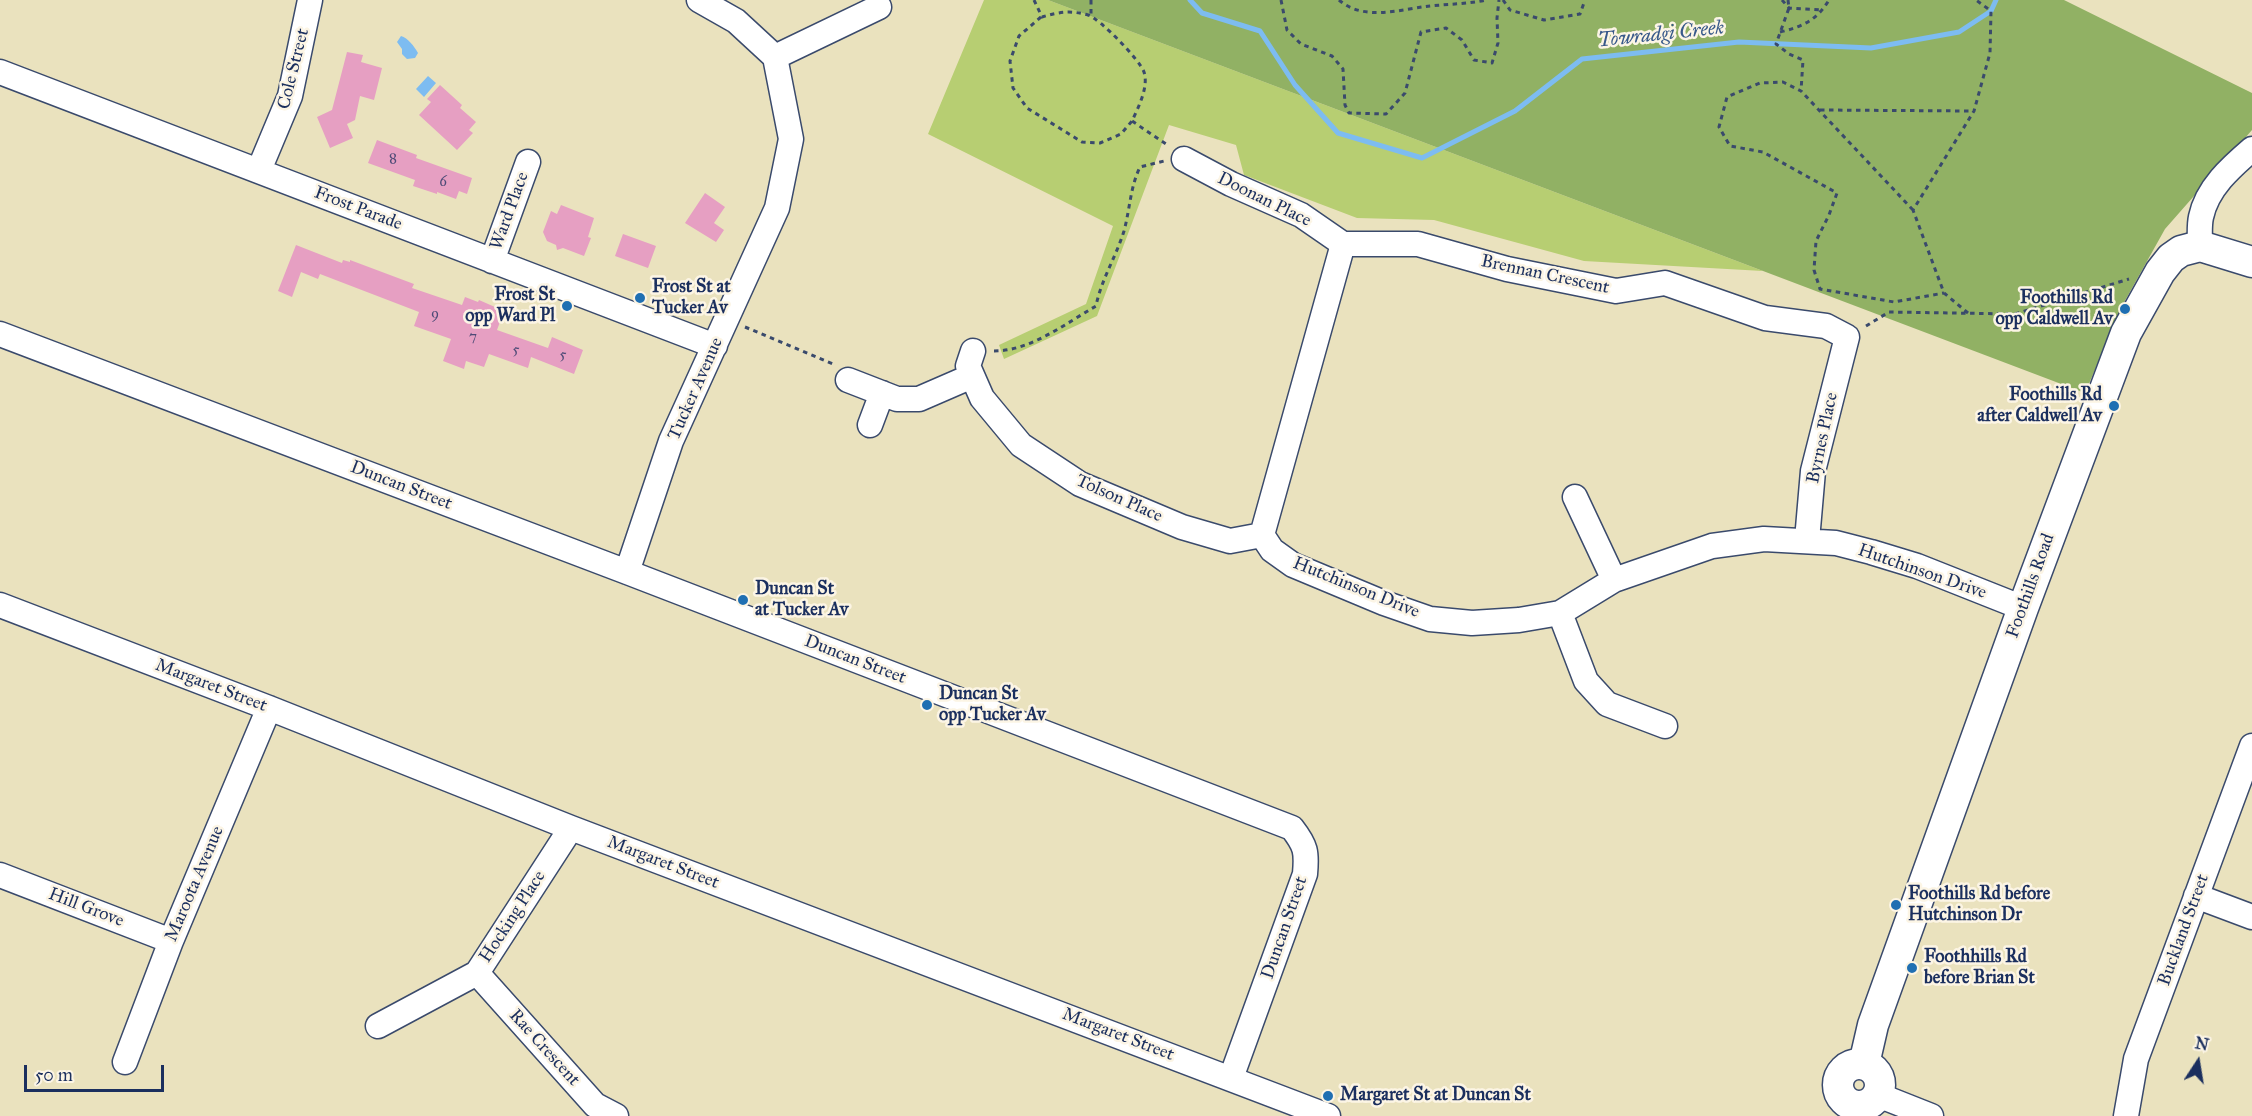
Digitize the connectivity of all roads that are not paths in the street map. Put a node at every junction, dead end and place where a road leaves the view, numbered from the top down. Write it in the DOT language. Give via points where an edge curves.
graph roads {
  1 [pos="310,0"];
  2 [pos="699,0"];
  3 [pos="879,7"];
  4 [pos="775,57"];
  5 [pos="0,72"];
  6 [pos="2252,148"];
  7 [pos="1184,159"];
  8 [pos="528,162"];
  9 [pos="259,170"];
  10 [pos="1343,244"];
  11 [pos="2200,246"];
  12 [pos="492,261"];
  13 [pos="2252,262"];
  14 [pos="0,334"];
  15 [pos="1847,337"];
  16 [pos="715,346"];
  17 [pos="973,351"];
  18 [pos="972,376"];
  19 [pos="848,380"];
  20 [pos="882,393"];
  21 [pos="870,425"];
  22 [pos="1575,497"];
  23 [pos="1262,535"];
  24 [pos="1807,540"];
  25 [pos="627,572"];
  26 [pos="1614,580"];
  27 [pos="0,605"];
  28 [pos="2023,608"];
  29 [pos="1560,613"];
  30 [pos="269,708"];
  31 [pos="1665,726"];
  32 [pos="2252,746"];
  33 [pos="571,828"];
  34 [pos="0,875"];
  35 [pos="2196,896"];
  36 [pos="2252,917"];
  37 [pos="171,941"];
  38 [pos="477,973"];
  39 [pos="378,1026"];
  40 [pos="125,1062"];
  41 [pos="1864,1064"];
  42 [pos="1231,1078"];
  43 [pos="1878,1095"];
  44 [pos="1844,1110"];
  45 [pos="616,1116"];
  46 [pos="1328,1116"];
  47 [pos="1931,1116"];
  48 [pos="2126,1116"];
  1 -- 9 [label="street, Cole Street" via="290,96"];
  2 -- 4 [label="street" via="736,21"];
  3 -- 4 [label="street"];
  4 -- 16 [label="street, Tucker Avenue" via="791,139 777,208"];
  5 -- 9 [label="street, Frost Parade"];
  6 -- 11 [label="street" via="2208,196 2200,218"];
  7 -- 10 [label="street, Doonan Place" via="1301,214"];
  8 -- 12 [label="street, Ward Place"];
  9 -- 12 [label="street, Frost Parade"];
  10 -- 15 [label="street, Brennan Crescent" via="1418,244 1507,269 1616,291 1665,283 1765,318 1826,326"];
  10 -- 23 [label="street"];
  11 -- 13 [label="main road"];
  11 -- 28 [label="main road, Foothills Road" via="2181,250 2171,258 2126,333"];
  12 -- 16 [label="street, Frost Parade"];
  14 -- 25 [label="street, Duncan Street"];
  15 -- 24 [label="street, Byrnes Place" via="1813,471"];
  16 -- 25 [label="street, Tucker Avenue" via="671,441"];
  17 -- 18 [label="street, Tolson Place" via="968,366"];
  18 -- 20 [label="street" via="919,399 897,399"];
  18 -- 23 [label="street, Tolson Place" via="982,398 1021,446 1080,484 1182,527 1230,541"];
  19 -- 20 [label="street"];
  20 -- 21 [label="street"];
  22 -- 26 [label="street"];
  23 -- 29 [label="street, Hutchinson Drive" via="1272,550 1293,565 1430,619 1520,620"];
  24 -- 26 [label="street, Hutchinson Drive" via="1764,539 1712,546"];
  24 -- 28 [label="street, Hutchinson Drive" via="1836,543 1917,566"];
  25 -- 42 [label="street, Duncan Street" via="1292,828 1307,854 1305,874"];
  26 -- 29 [label="street, Hutchinson Drive"];
  27 -- 30 [label="street, Margaret Street"];
  28 -- 41 [label="main road, Foothills Road" via="1873,1025"];
  29 -- 31 [label="street" via="1586,681 1607,704"];
  30 -- 33 [label="street, Margaret Street"];
  30 -- 37 [label="street, Maroota Avenue"];
  32 -- 35 [label="street, Buckland Street"];
  33 -- 38 [label="street, Hocking Place"];
  33 -- 42 [label="street, Margaret Street"];
  34 -- 37 [label="street, Hill Grove"];
  35 -- 36 [label="street"];
  35 -- 48 [label="street, Buckland Street" via="2136,1059"];
  37 -- 40 [label="street, Maroota Avenue"];
  38 -- 39 [label="street, Hocking Place"];
  38 -- 45 [label="street, Rae Crescent" via="595,1105"];
  41 -- 43 [label="main road" via="1880,1079"];
  41 -- 44 [label="main road" via="1853,1064 1840,1075 1837,1083"];
  42 -- 46 [label="street, Margaret Street"];
  43 -- 44 [label="main road" via="1866,1105"];
  43 -- 47 [label="street"];
}
